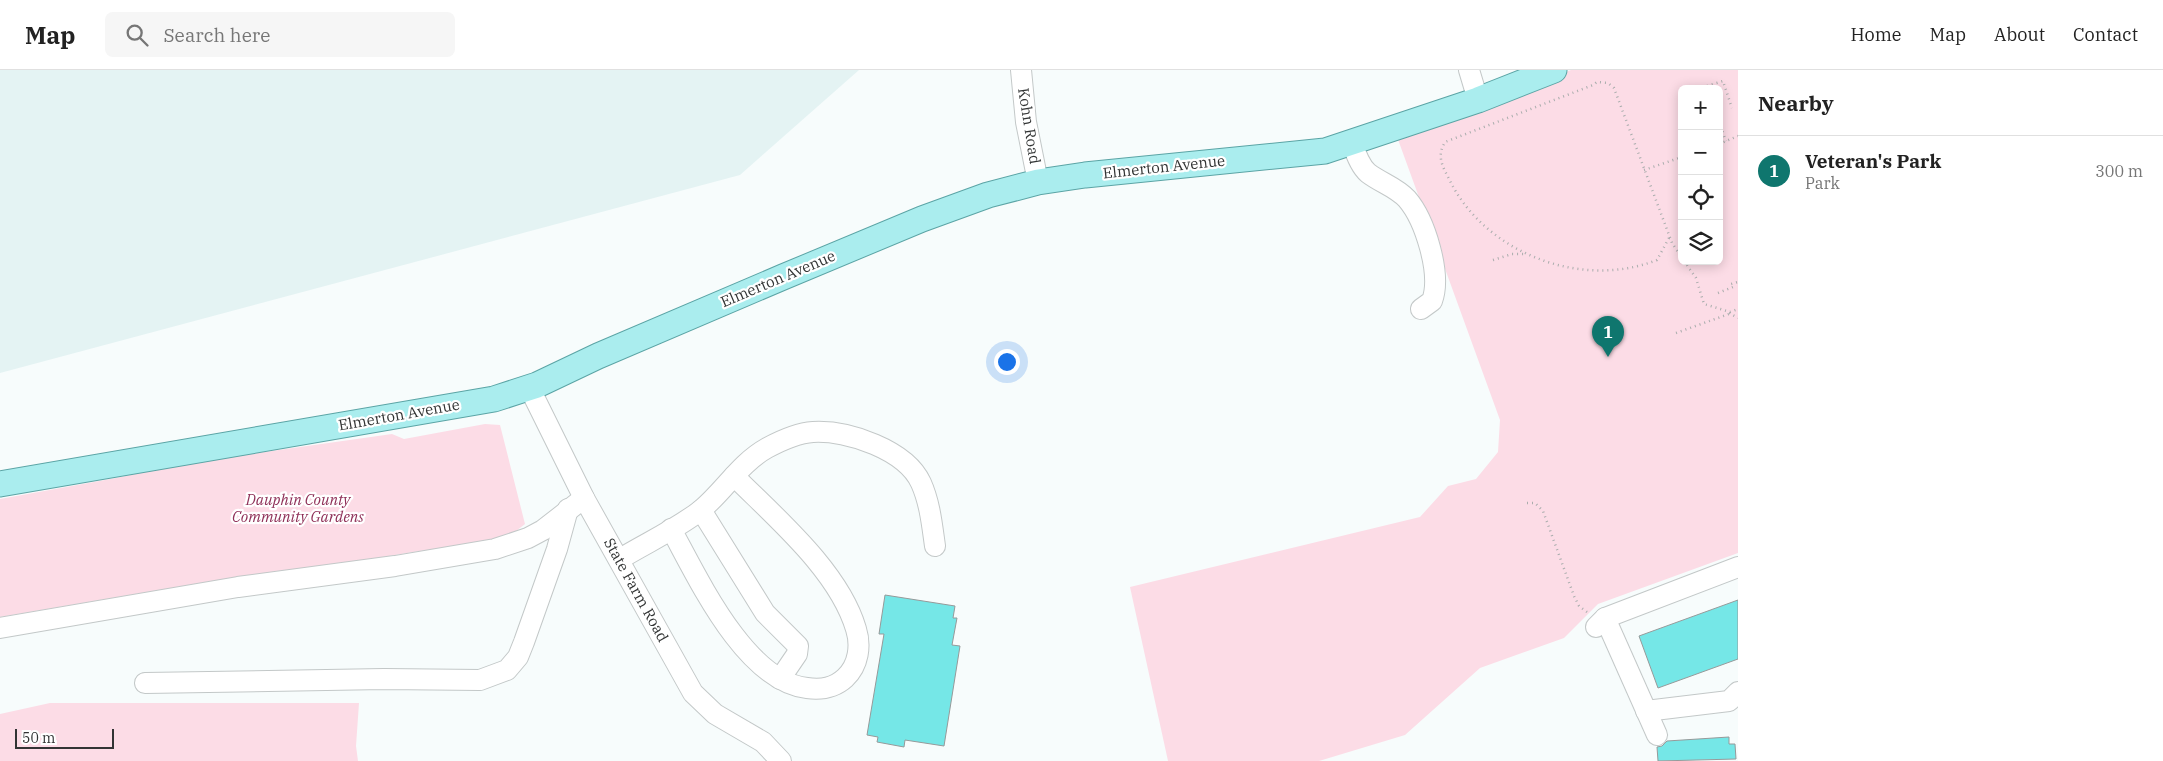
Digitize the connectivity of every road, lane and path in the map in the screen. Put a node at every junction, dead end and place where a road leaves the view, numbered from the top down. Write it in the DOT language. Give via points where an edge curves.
graph roads {
  1 [pos="1021,70"];
  2 [pos="1469,70"];
  3 [pos="1554,70"];
  4 [pos="1710,85"];
  5 [pos="1478,100"];
  6 [pos="1732,108"];
  7 [pos="1722,130"];
  8 [pos="1738,136"];
  9 [pos="1726,141"];
  10 [pos="1352,142"];
  11 [pos="1723,142"];
  12 [pos="1678,158"];
  13 [pos="1644,170"];
  14 [pos="1038,182"];
  15 [pos="1669,238"];
  16 [pos="1678,252"];
  17 [pos="1526,254"];
  18 [pos="1493,260"];
  19 [pos="1687,265"];
  20 [pos="1738,283"];
  21 [pos="1718,293"];
  22 [pos="1421,309"];
  23 [pos="1738,309"];
  24 [pos="1730,313"];
  25 [pos="1738,318"];
  26 [pos="1676,332"];
  27 [pos="529,387"];
  28 [pos="734,476"];
  29 [pos="0,484"];
  30 [pos="576,503"];
  31 [pos="1527,503"];
  32 [pos="701,510"];
  33 [pos="671,529"];
  34 [pos="935,546"];
  35 [pos="620,559"];
  36 [pos="1738,566"];
  37 [pos="1601,622"];
  38 [pos="0,628"];
  39 [pos="780,679"];
  40 [pos="145,683"];
  41 [pos="1738,692"];
  42 [pos="1646,711"];
  43 [pos="1657,735"];
  44 [pos="781,761"];
  1 -- 14 [label="street, Kohn Road" via="1026,122"];
  2 -- 5 [label="street"];
  3 -- 5 [label="main road, Elmerton Avenue"];
  4 -- 6 [label="path" via="1723,81"];
  5 -- 10 [label="main road, Elmerton Avenue"];
  7 -- 9 [label="path"];
  8 -- 9 [label="path"];
  9 -- 11 [label="path"];
  10 -- 14 [label="main road, Elmerton Avenue" via="1325,151 1085,174"];
  10 -- 22 [label="street" via="1367,172 1399,192 1417,214 1434,260 1435,281 1432,301"];
  12 -- 13 [label="path"];
  13 -- 15 [label="path"];
  13 -- 17 [label="path" via="1614,88 1608,82 1600,81 1445,142 1439,157 1453,187 1482,224"];
  14 -- 27 [label="main road, Elmerton Avenue" via="988,195 914,223"];
  15 -- 16 [label="path"];
  15 -- 17 [label="path" via="1657,260 1617,270 1565,267"];
  17 -- 18 [label="path" via="1512,254"];
  19 -- 24 [label="path" via="1696,278 1704,304"];
  20 -- 21 [label="path"];
  23 -- 24 [label="path"];
  24 -- 25 [label="path"];
  24 -- 26 [label="path"];
  27 -- 29 [label="main road, Elmerton Avenue" via="494,399"];
  27 -- 30 [label="street, State Farm Road"];
  28 -- 32 [label="street"];
  28 -- 34 [label="street" via="766,449 813,432 840,434 872,442 900,458 921,481 929,505"];
  28 -- 39 [label="street" via="818,562 846,605 860,643 849,674 836,686 802,688"];
  30 -- 35 [label="street, State Farm Road"];
  30 -- 38 [label="street" via="543,530 495,549 238,587"];
  30 -- 40 [label="street" via="518,657 507,670 480,680"];
  31 -- 37 [label="path" via="1535,503 1543,512 1579,606"];
  32 -- 33 [label="street"];
  32 -- 39 [label="street" via="765,613 798,646 797,654"];
  33 -- 35 [label="street"];
  33 -- 39 [label="street" via="727,626 753,658"];
  35 -- 44 [label="street, State Farm Road" via="693,693 715,714 763,742"];
  36 -- 37 [label="street"];
  37 -- 42 [label="street"];
  41 -- 42 [label="street" via="1729,701"];
  42 -- 43 [label="street"];
}
